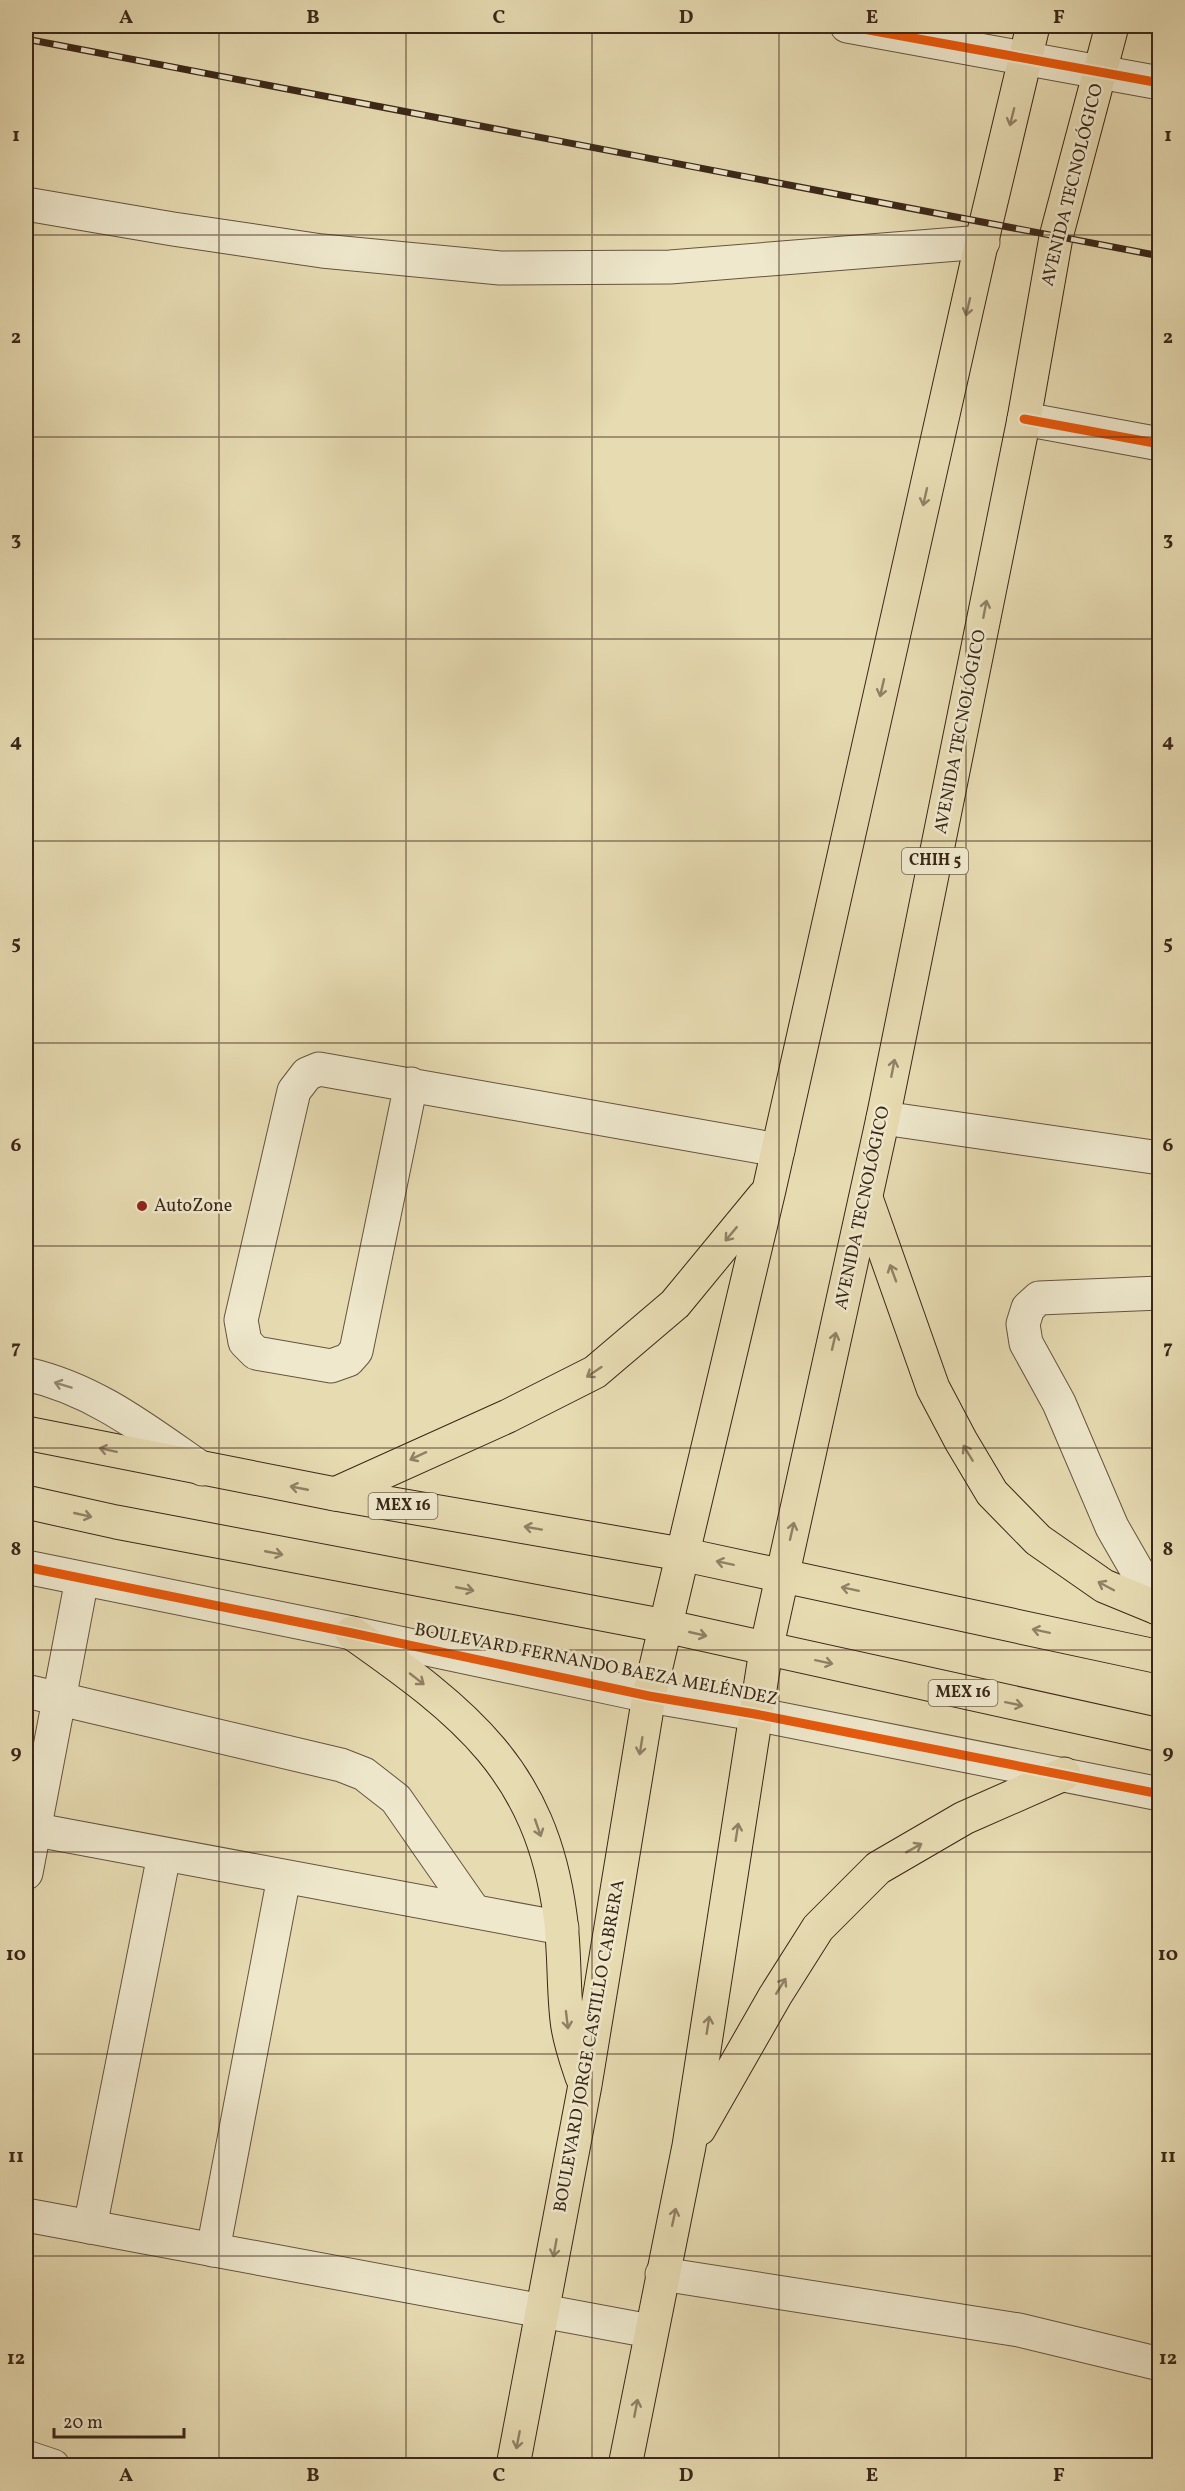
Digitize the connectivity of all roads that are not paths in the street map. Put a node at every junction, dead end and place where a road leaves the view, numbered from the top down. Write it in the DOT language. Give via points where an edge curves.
graph roads {
  1 [pos="847,26"];
  2 [pos="1033,26"];
  3 [pos="1112,26"];
  4 [pos="1026,60"];
  5 [pos="1101,72"];
  6 [pos="1160,84"];
  7 [pos="26,204"];
  8 [pos="983,242"];
  9 [pos="1024,418"];
  10 [pos="1160,444"];
  11 [pos="411,1084"];
  12 [pos="883,1118"];
  13 [pos="778,1150"];
  14 [pos="1160,1158"];
  15 [pos="769,1190"];
  16 [pos="866,1198"];
  17 [pos="1160,1293"];
  18 [pos="26,1374"];
  19 [pos="26,1433"];
  20 [pos="202,1469"];
  21 [pos="335,1494"];
  22 [pos="26,1502"];
  23 [pos="681,1554"];
  24 [pos="26,1567"];
  25 [pos="782,1574"];
  26 [pos="82,1579"];
  27 [pos="1159,1609"];
  28 [pos="665,1626"];
  29 [pos="352,1633"];
  30 [pos="766,1650"];
  31 [pos="1160,1657"];
  32 [pos="26,1691"];
  33 [pos="649,1696"];
  34 [pos="59,1698"];
  35 [pos="756,1714"];
  36 [pos="1160,1735"];
  37 [pos="1064,1774"];
  38 [pos="1160,1794"];
  39 [pos="30,1829"];
  40 [pos="164,1855"];
  41 [pos="26,1873"];
  42 [pos="284,1877"];
  43 [pos="474,1911"];
  44 [pos="562,1928"];
  45 [pos="585,2085"];
  46 [pos="689,2146"];
  47 [pos="26,2215"];
  48 [pos="90,2227"];
  49 [pos="213,2250"];
  50 [pos="662,2274"];
  51 [pos="543,2312"];
  52 [pos="650,2331"];
  53 [pos="1160,2364"];
  54 [pos="26,2457"];
  55 [pos="53,2466"];
  56 [pos="513,2466"];
  57 [pos="625,2466"];
  1 -- 4 [label="street"];
  2 -- 4 [label="main road"];
  3 -- 5 [label="main road, AVENIDA TECNOLÓGICO / CHIH 5"];
  4 -- 5 [label="street"];
  4 -- 8 [label="main road, one-way"];
  5 -- 6 [label="street"];
  5 -- 9 [label="main road, AVENIDA TECNOLÓGICO / CHIH 5" via="1056,237"];
  7 -- 8 [label="street" via="322,251 500,268 670,267"];
  8 -- 13 [label="main road, one-way"];
  9 -- 10 [label="street"];
  12 -- 9 [label="main road, AVENIDA TECNOLÓGICO / CHIH 5, one-way"];
  11 -- 11 [label="street" via="319,1069 299,1081 241,1320 245,1342 256,1353 331,1366 348,1360 356,1351"];
  11 -- 13 [label="street"];
  12 -- 14 [label="street"];
  12 -- 16 [label="main road, AVENIDA TECNOLÓGICO / CHIH 5"];
  13 -- 15 [label="main road"];
  15 -- 21 [label="main road, one-way" via="675,1304 595,1372"];
  15 -- 23 [label="main road"];
  25 -- 16 [label="main road, AVENIDA TECNOLÓGICO / CHIH 5, one-way"];
  27 -- 16 [label="main road, one-way" via="1104,1586 1038,1540 992,1493 933,1388"];
  17 -- 27 [label="street" via="1039,1298 1028,1308 1023,1324 1026,1343 1059,1403 1112,1527"];
  20 -- 18 [label="street, one-way" via="82,1391"];
  20 -- 19 [label="main road, MEX 16, one-way"];
  21 -- 20 [label="main road, MEX 16, one-way"];
  23 -- 21 [label="main road, MEX 16, one-way"];
  22 -- 28 [label="main road, MEX 16, one-way"];
  25 -- 23 [label="main road, MEX 16, one-way"];
  23 -- 28 [label="main road"];
  24 -- 26 [label="street, BOULEVARD FERNANDO BAEZA MELÉNDEZ"];
  25 -- 30 [label="main road, AVENIDA TECNOLÓGICO / CHIH 5"];
  31 -- 25 [label="main road, MEX 16, one-way"];
  26 -- 29 [label="street, BOULEVARD FERNANDO BAEZA MELÉNDEZ"];
  26 -- 34 [label="street"];
  28 -- 30 [label="main road, MEX 16, one-way"];
  28 -- 33 [label="main road, BOULEVARD JORGE CASTILLO CABRERA"];
  29 -- 33 [label="street, BOULEVARD FERNANDO BAEZA MELÉNDEZ"];
  29 -- 44 [label="main road, one-way" via="455,1710 507,1768 536,1820 549,1860"];
  30 -- 35 [label="main road, AVENIDA TECNOLÓGICO"];
  30 -- 36 [label="main road, MEX 16, one-way"];
  32 -- 34 [label="street"];
  33 -- 35 [label="street, BOULEVARD FERNANDO BAEZA MELÉNDEZ"];
  33 -- 45 [label="main road, BOULEVARD JORGE CASTILLO CABRERA, one-way"];
  34 -- 39 [label="street"];
  34 -- 43 [label="street" via="341,1765 364,1774 396,1799"];
  35 -- 37 [label="street, BOULEVARD FERNANDO BAEZA MELÉNDEZ"];
  46 -- 35 [label="main road, AVENIDA TECNOLÓGICO, one-way"];
  37 -- 38 [label="street, BOULEVARD FERNANDO BAEZA MELÉNDEZ"];
  46 -- 37 [label="main road, one-way" via="818,1928 878,1868 964,1818"];
  39 -- 40 [label="street"];
  39 -- 41 [label="street"];
  40 -- 42 [label="street"];
  40 -- 48 [label="street"];
  42 -- 43 [label="street"];
  42 -- 49 [label="street"];
  43 -- 44 [label="street"];
  44 -- 45 [label="main road, one-way" via="567,2021"];
  45 -- 51 [label="main road, BOULEVARD JORGE CASTILLO CABRERA, one-way"];
  50 -- 46 [label="main road, one-way"];
  47 -- 48 [label="street"];
  48 -- 49 [label="street"];
  49 -- 51 [label="street"];
  50 -- 52 [label="main road"];
  50 -- 53 [label="street" via="1020,2330"];
  51 -- 52 [label="street"];
  51 -- 56 [label="main road, BOULEVARD JORGE CASTILLO CABRERA, one-way"];
  57 -- 52 [label="main road, one-way"];
  54 -- 55 [label="street"];
}
